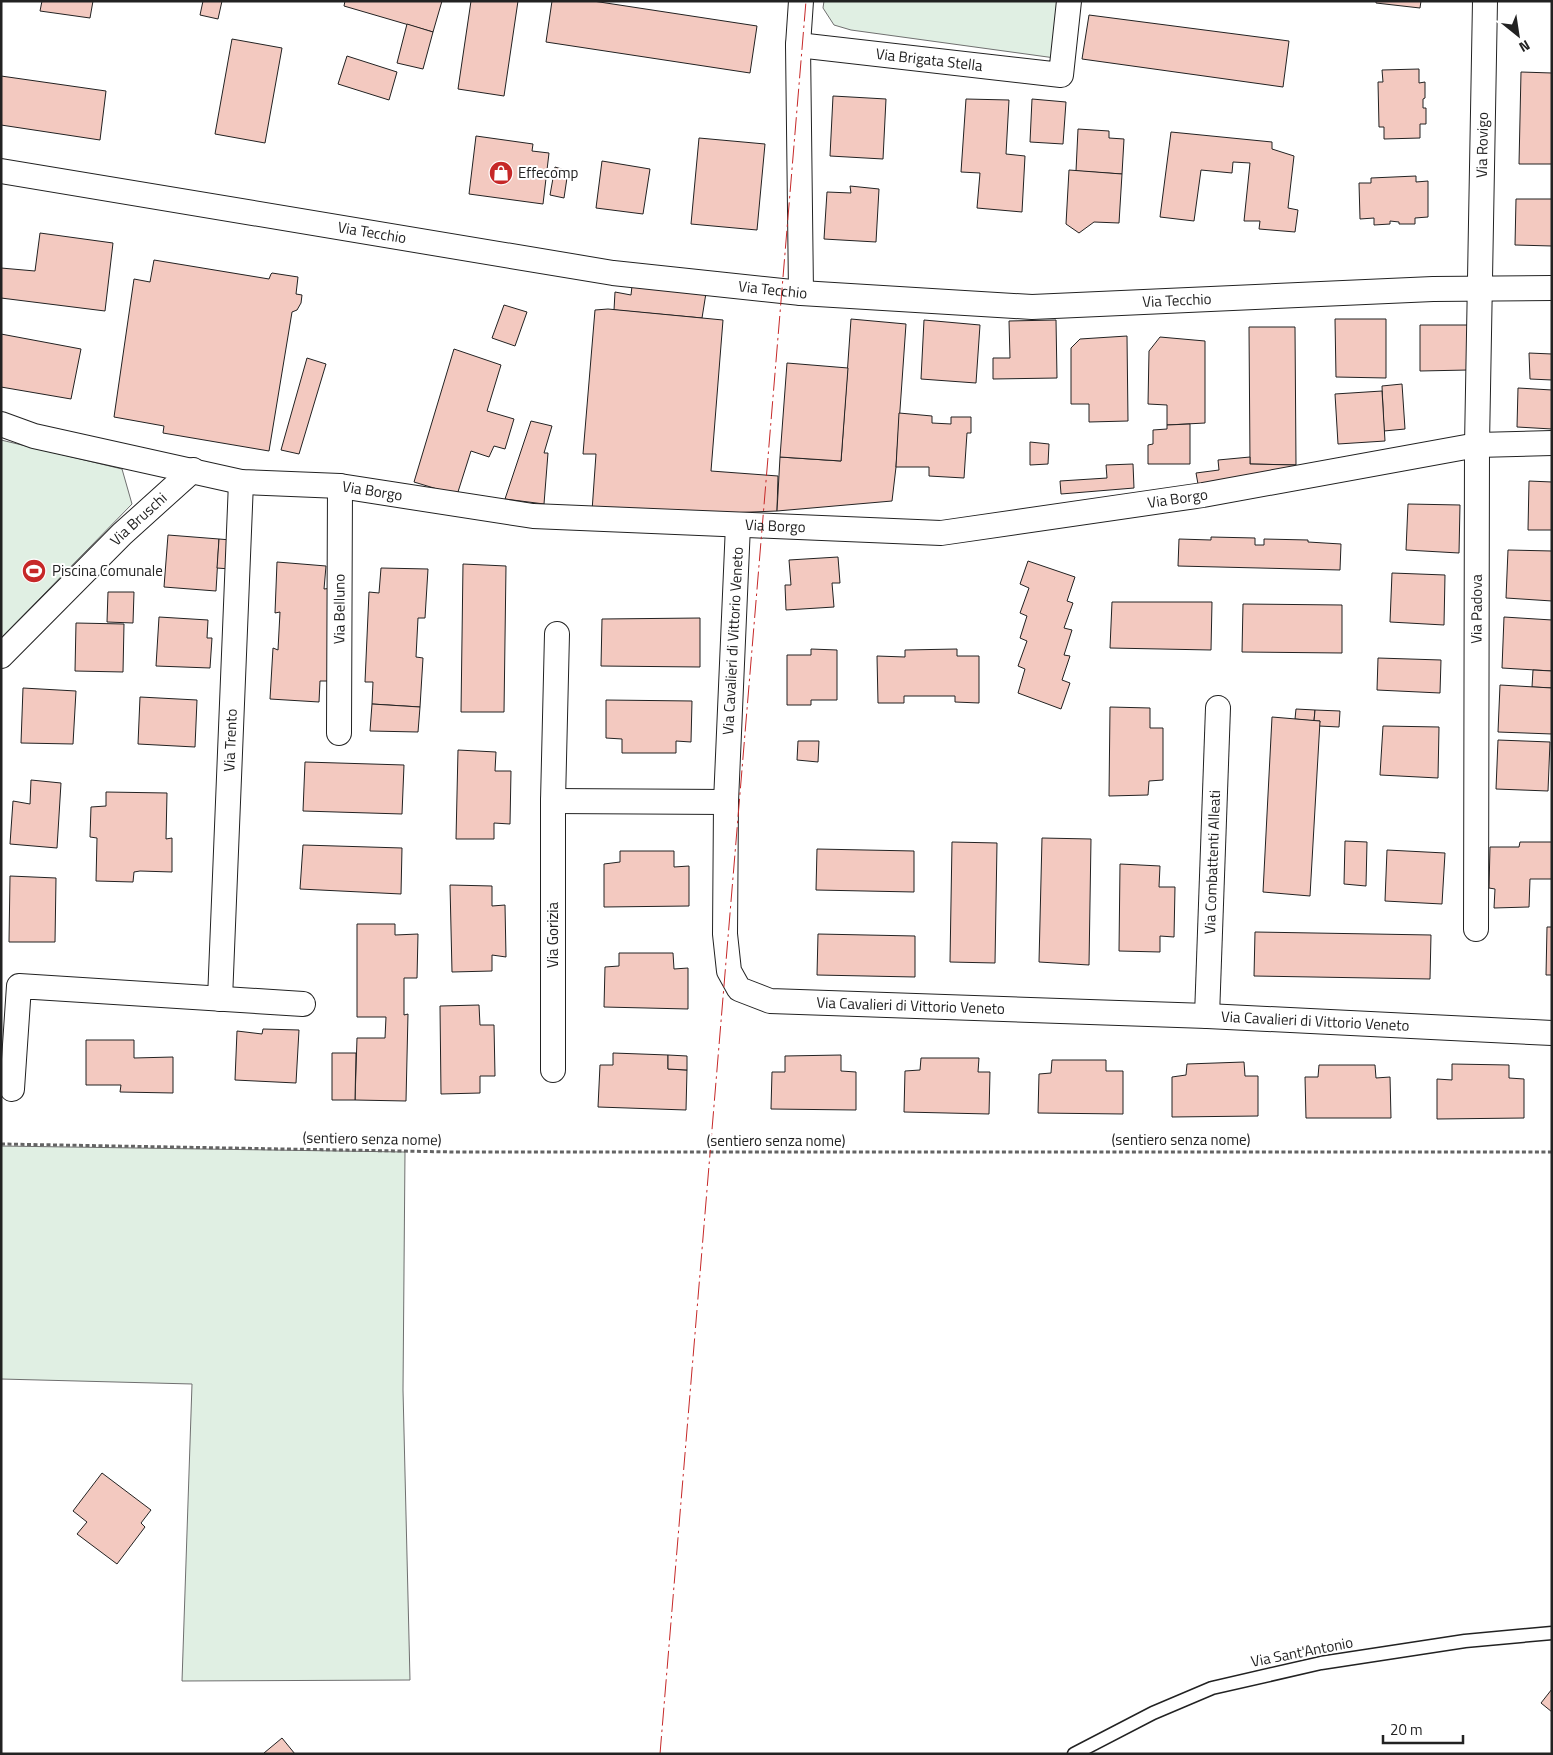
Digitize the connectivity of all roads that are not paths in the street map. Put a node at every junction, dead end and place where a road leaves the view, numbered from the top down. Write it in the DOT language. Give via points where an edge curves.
graph roads {
  1 [pos="801,1"];
  2 [pos="1069,1"];
  3 [pos="1485,1"];
  4 [pos="798,45"];
  5 [pos="1,171"];
  6 [pos="1480,288"];
  7 [pos="1552,288"];
  8 [pos="801,293"];
  9 [pos="1,424"];
  10 [pos="1552,443"];
  11 [pos="1476,445"];
  12 [pos="193,470"];
  13 [pos="242,482"];
  14 [pos="340,486"];
  15 [pos="738,525"];
  16 [pos="557,634"];
  17 [pos="1,656"];
  18 [pos="1218,708"];
  19 [pos="339,733"];
  20 [pos="553,801"];
  21 [pos="726,802"];
  22 [pos="1476,929"];
  23 [pos="220,999"];
  24 [pos="303,1004"];
  25 [pos="1207,1016"];
  26 [pos="1552,1033"];
  27 [pos="553,1070"];
  28 [pos="12,1089"];
  29 [pos="1552,1633"];
  30 [pos="1074,1754"];
  1 -- 4 [label="street"];
  2 -- 4 [label="street, Via Brigata Stella" via="1061,75"];
  3 -- 6 [label="street, Via Rovigo"];
  4 -- 8 [label="street"];
  5 -- 8 [label="street, Via Tecchio" via="613,273"];
  6 -- 7 [label="street, Via Tecchio"];
  6 -- 8 [label="street, Via Tecchio" via="1032,307"];
  6 -- 11 [label="street, Via Padova"];
  9 -- 12 [label="street, Via Borgo" via="34,436"];
  10 -- 11 [label="street, Via Borgo"];
  11 -- 15 [label="street, Via Borgo" via="1204,495 942,533"];
  11 -- 22 [label="street, Via Padova"];
  12 -- 13 [label="street, Via Borgo"];
  12 -- 17 [label="street, Via Bruschi" via="122,534"];
  13 -- 14 [label="street, Via Borgo"];
  13 -- 23 [label="street, Via Trento"];
  14 -- 15 [label="street, Via Borgo" via="533,516"];
  14 -- 19 [label="street, Via Belluno"];
  15 -- 21 [label="street, Via Cavalieri di Vittorio Veneto"];
  16 -- 20 [label="street, Via Gorizia"];
  18 -- 25 [label="street, Via Combattenti Alleati"];
  20 -- 21 [label="street"];
  20 -- 27 [label="street, Via Gorizia"];
  21 -- 25 [label="street, Via Cavalieri di Vittorio Veneto" via="725,934 728,971 739,989 770,1001"];
  23 -- 24 [label="street"];
  23 -- 28 [label="street" via="19,986"];
  25 -- 26 [label="street, Via Cavalieri di Vittorio Veneto"];
  29 -- 30 [label="lane, Via Sant'Antonio" via="1465,1641 1322,1663 1212,1688 1153,1712"];
}
